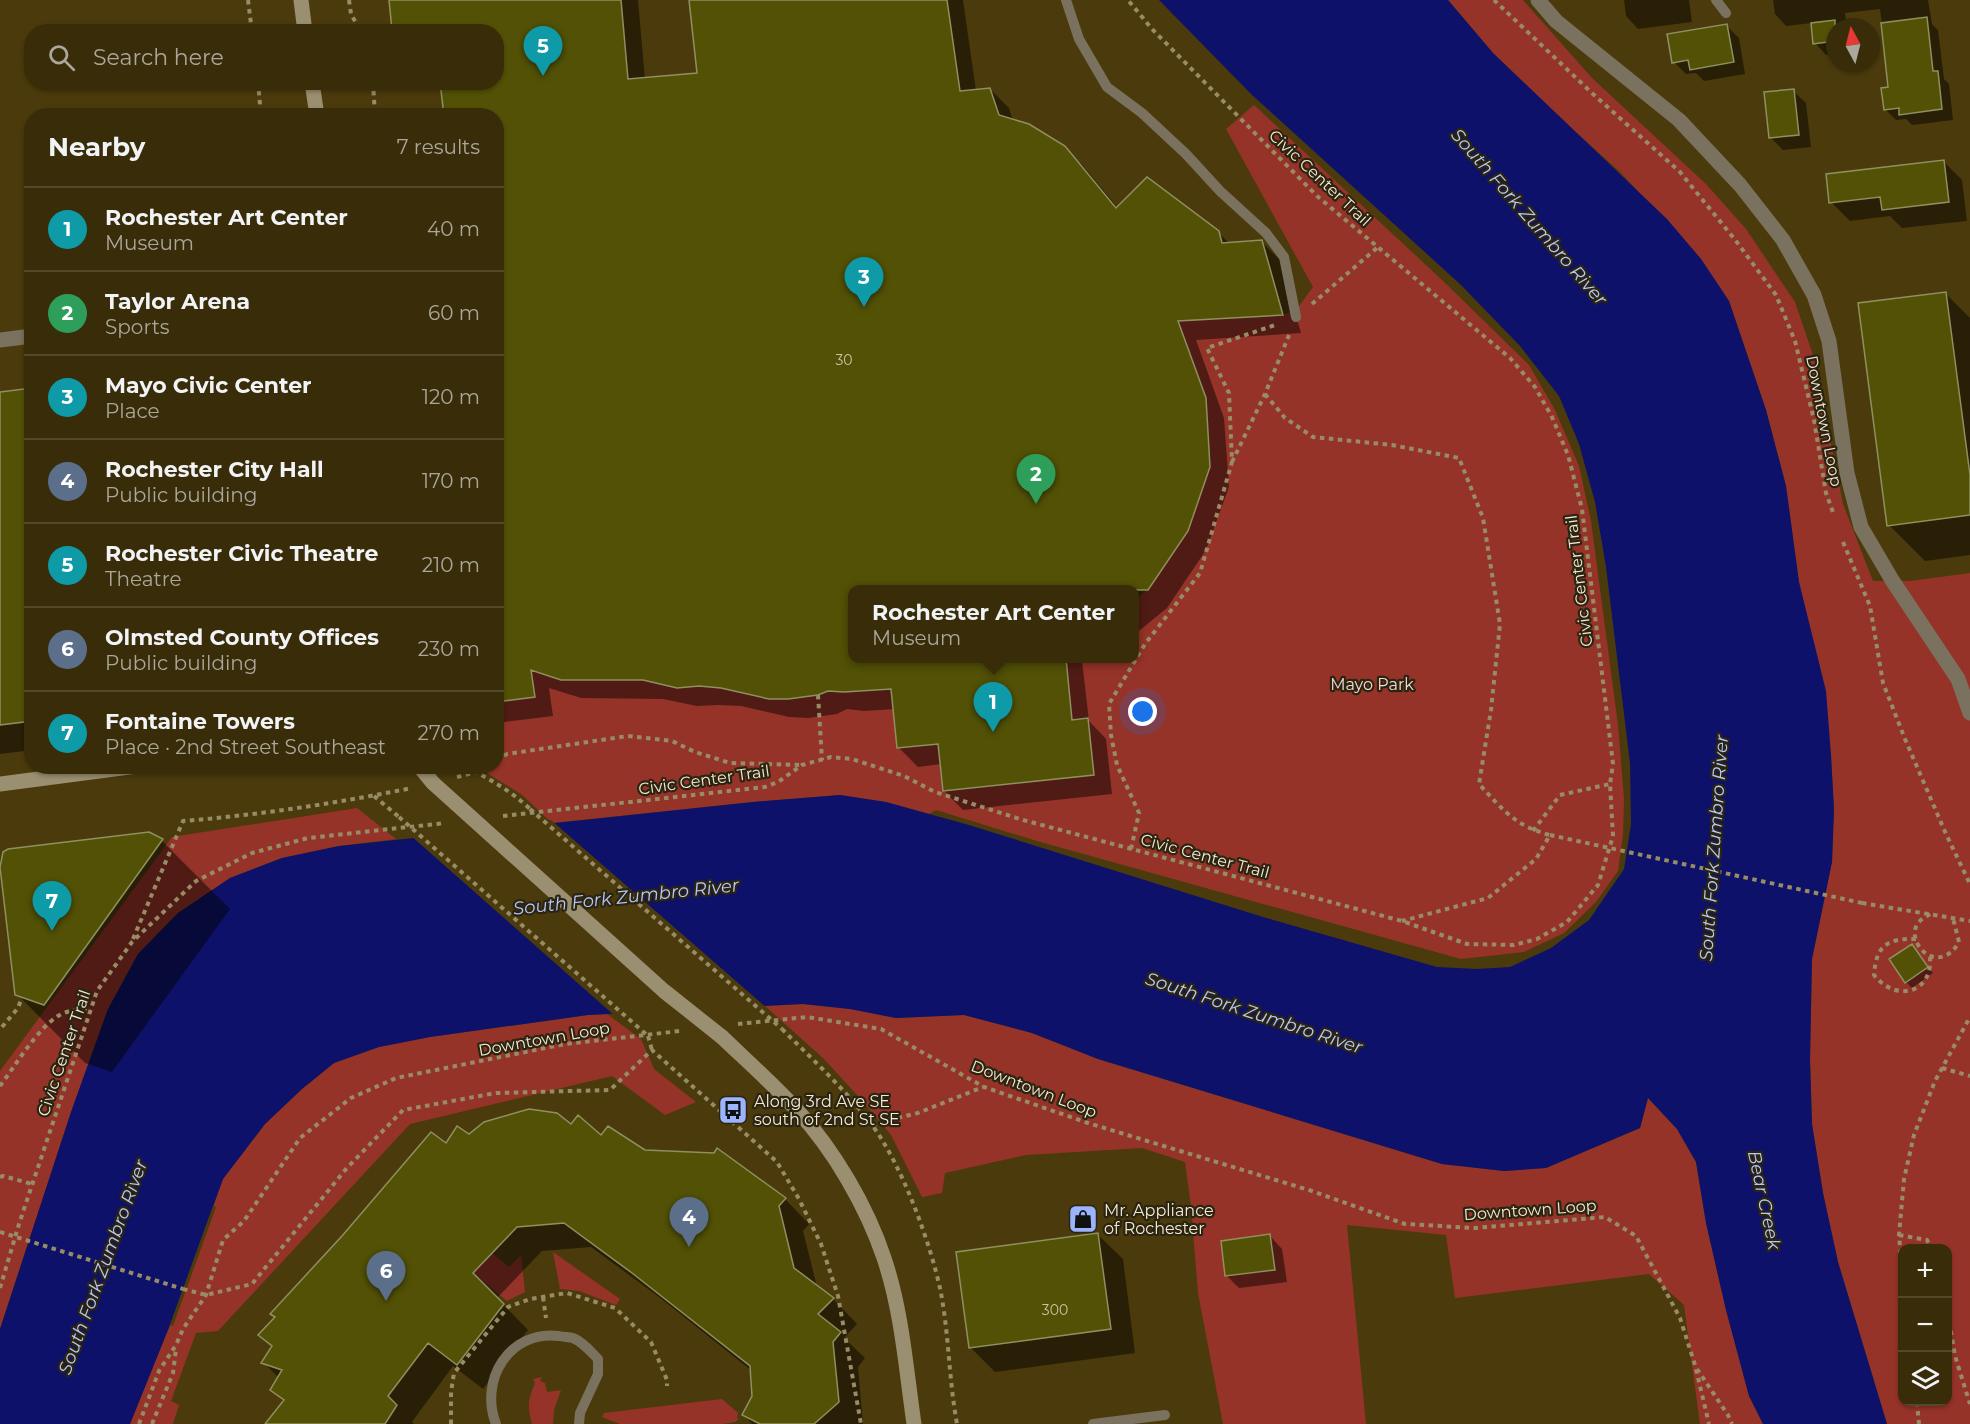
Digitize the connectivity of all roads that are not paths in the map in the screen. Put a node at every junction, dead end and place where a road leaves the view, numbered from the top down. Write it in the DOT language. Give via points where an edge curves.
graph roads {
  1 [pos="301,0"];
  2 [pos="1066,0"];
  3 [pos="1538,0"];
  4 [pos="1716,0"];
  5 [pos="1726,14"];
  6 [pos="305,24"];
  7 [pos="313,90"];
  8 [pos="316,108"];
  9 [pos="1296,317"];
  10 [pos="24,337"];
  11 [pos="0,340"];
  12 [pos="1970,713"];
  13 [pos="76,774"];
  14 [pos="426,774"];
  15 [pos="0,784"];
  16 [pos="1165,1415"];
  17 [pos="496,1424"];
  18 [pos="579,1424"];
  19 [pos="914,1424"];
  20 [pos="1092,1424"];
  1 -- 6 [label="main road"];
  2 -- 9 [label="lane" via="1080,39 1107,87 1186,154 1266,233 1284,257"];
  3 -- 12 [label="street" via="1556,21 1679,120 1740,185 1782,240 1814,295 1829,341 1847,473 1861,526 1958,679"];
  4 -- 5 [label="lane"];
  7 -- 8 [label="main road"];
  10 -- 11 [label="street"];
  13 -- 15 [label="main road"];
  14 -- 19 [label="main road, bridge" via="664,991 724,1031 798,1111 827,1149 855,1193 887,1268 901,1329"];
  16 -- 20 [label="lane"];
  17 -- 18 [label="lane" via="491,1391 498,1368 512,1349 526,1340 548,1335 573,1338 598,1359 598,1374"];
}
